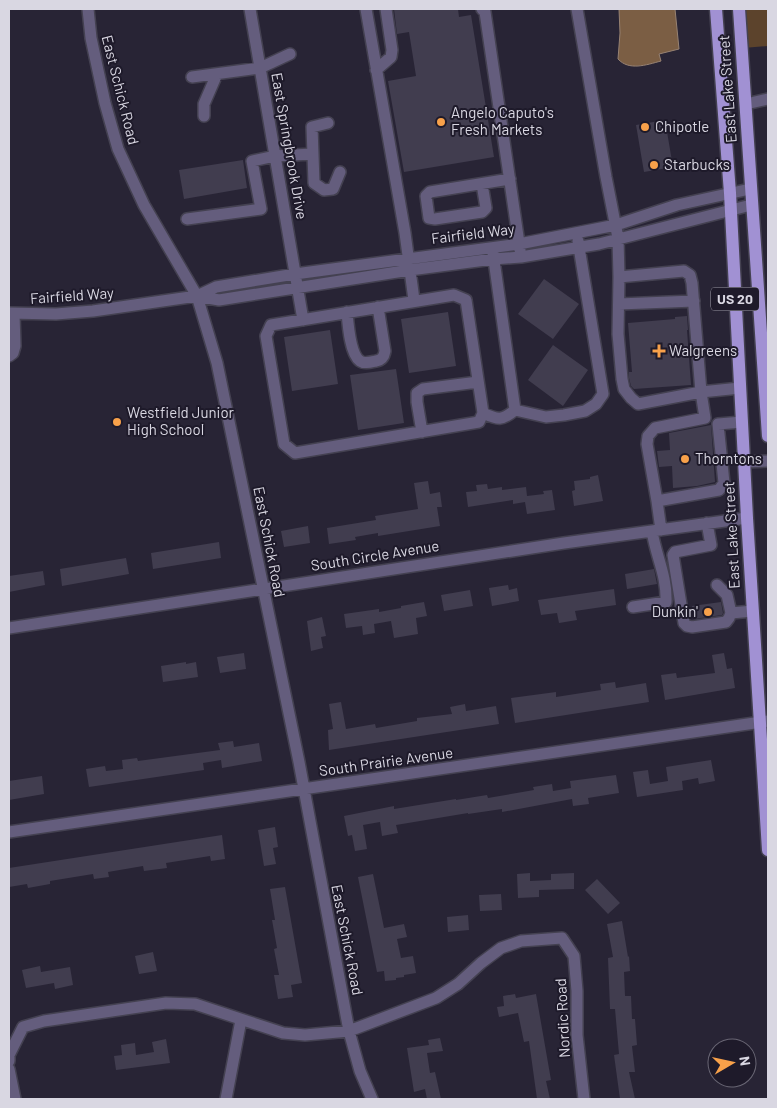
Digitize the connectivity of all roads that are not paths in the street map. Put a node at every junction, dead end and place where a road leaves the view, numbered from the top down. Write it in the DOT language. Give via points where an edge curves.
graph roads {
  1 [pos="88,9"];
  2 [pos="250,9"];
  3 [pos="366,9"];
  4 [pos="386,9"];
  5 [pos="482,9"];
  6 [pos="577,9"];
  7 [pos="716,9"];
  8 [pos="739,9"];
  9 [pos="290,54"];
  10 [pos="260,68"];
  11 [pos="376,70"];
  12 [pos="217,74"];
  13 [pos="192,77"];
  14 [pos="768,99"];
  15 [pos="746,104"];
  16 [pos="204,116"];
  17 [pos="328,123"];
  18 [pos="312,154"];
  19 [pos="275,156"];
  20 [pos="340,172"];
  21 [pos="510,179"];
  22 [pos="482,184"];
  23 [pos="750,189"];
  24 [pos="730,193"];
  25 [pos="751,205"];
  26 [pos="730,211"];
  27 [pos="188,219"];
  28 [pos="616,225"];
  29 [pos="577,232"];
  30 [pos="618,238"];
  31 [pos="519,244"];
  32 [pos="493,247"];
  33 [pos="579,247"];
  34 [pos="521,257"];
  35 [pos="408,258"];
  36 [pos="493,259"];
  37 [pos="410,270"];
  38 [pos="295,274"];
  39 [pos="619,277"];
  40 [pos="297,289"];
  41 [pos="197,296"];
  42 [pos="414,300"];
  43 [pos="694,301"];
  44 [pos="619,304"];
  45 [pos="378,307"];
  46 [pos="346,312"];
  47 [pos="12,314"];
  48 [pos="303,320"];
  49 [pos="9,356"];
  50 [pos="478,382"];
  51 [pos="740,388"];
  52 [pos="701,392"];
  53 [pos="515,410"];
  54 [pos="483,413"];
  55 [pos="705,418"];
  56 [pos="742,422"];
  57 [pos="718,424"];
  58 [pos="422,432"];
  59 [pos="768,436"];
  60 [pos="768,461"];
  61 [pos="744,462"];
  62 [pos="656,502"];
  63 [pos="747,518"];
  64 [pos="707,523"];
  65 [pos="656,530"];
  66 [pos="717,585"];
  67 [pos="263,589"];
  68 [pos="633,607"];
  69 [pos="753,611"];
  70 [pos="731,613"];
  71 [pos="9,628"];
  72 [pos="764,721"];
  73 [pos="304,789"];
  74 [pos="9,832"];
  75 [pos="768,850"];
  76 [pos="241,1020"];
  77 [pos="349,1031"];
  78 [pos="9,1060"];
  79 [pos="9,1069"];
  80 [pos="15,1099"];
  81 [pos="226,1099"];
  82 [pos="372,1099"];
  83 [pos="584,1099"];
  1 -- 41 [label="street, East Schick Road" via="91,38 118,149 144,206"];
  2 -- 10 [label="street, East Springbrook Drive"];
  3 -- 11 [label="street"];
  4 -- 11 [label="street" via="391,57"];
  5 -- 21 [label="street"];
  6 -- 28 [label="street"];
  7 -- 24 [label="main road, East Lake Street / US 20"];
  8 -- 15 [label="main road, East Lake Street / US 20"];
  9 -- 10 [label="street"];
  10 -- 12 [label="street"];
  10 -- 19 [label="street, East Springbrook Drive"];
  11 -- 35 [label="street"];
  12 -- 13 [label="street"];
  12 -- 16 [label="street" via="204,104"];
  14 -- 15 [label="street"];
  15 -- 23 [label="main road, East Lake Street / US 20"];
  17 -- 18 [label="street" via="312,126"];
  18 -- 19 [label="street"];
  18 -- 20 [label="street" via="314,183 324,190 333,189"];
  19 -- 27 [label="street" via="252,161 261,209"];
  19 -- 38 [label="street, East Springbrook Drive"];
  21 -- 22 [label="street"];
  21 -- 31 [label="street"];
  22 -- 22 [label="street" via="430,192 426,196 429,218 482,212 486,208"];
  23 -- 24 [label="street, Fairfield Way"];
  23 -- 25 [label="main road, East Lake Street / US 20"];
  24 -- 26 [label="main road, East Lake Street / US 20"];
  24 -- 28 [label="street, Fairfield Way" via="677,205"];
  25 -- 26 [label="street, Fairfield Way"];
  25 -- 59 [label="main road, East Lake Street / US 20"];
  26 -- 30 [label="street, Fairfield Way"];
  26 -- 51 [label="main road, East Lake Street / US 20"];
  28 -- 29 [label="street, Fairfield Way"];
  28 -- 30 [label="street"];
  29 -- 31 [label="street, Fairfield Way"];
  29 -- 33 [label="street"];
  30 -- 33 [label="street, Fairfield Way"];
  30 -- 39 [label="street"];
  31 -- 32 [label="street, Fairfield Way"];
  31 -- 34 [label="street"];
  32 -- 35 [label="street, Fairfield Way"];
  32 -- 36 [label="street"];
  33 -- 34 [label="street, Fairfield Way"];
  33 -- 53 [label="street" via="603,394 585,411 564,415 546,417"];
  34 -- 36 [label="street, Fairfield Way"];
  35 -- 37 [label="street"];
  35 -- 38 [label="street, Fairfield Way"];
  36 -- 37 [label="street, Fairfield Way"];
  36 -- 53 [label="street"];
  37 -- 40 [label="street, Fairfield Way"];
  37 -- 42 [label="street"];
  38 -- 40 [label="street, East Springbrook Drive"];
  38 -- 41 [label="street, Fairfield Way" via="216,287"];
  39 -- 43 [label="street" via="684,271 690,276"];
  39 -- 44 [label="street"];
  40 -- 41 [label="street, Fairfield Way" via="219,300"];
  40 -- 48 [label="street, East Springbrook Drive"];
  41 -- 47 [label="street, Fairfield Way" via="93,311"];
  41 -- 67 [label="street, East Schick Road" via="217,363"];
  42 -- 45 [label="street"];
  42 -- 50 [label="street" via="454,295 466,300"];
  43 -- 44 [label="street"];
  43 -- 52 [label="street"];
  44 -- 52 [label="street" via="622,379 631,398 638,404"];
  45 -- 46 [label="street"];
  45 -- 46 [label="street" via="384,356 380,360 363,363 352,348"];
  46 -- 48 [label="street"];
  47 -- 49 [label="street" via="15,346"];
  48 -- 58 [label="street" via="271,325 266,336 284,444 295,453"];
  50 -- 54 [label="street"];
  50 -- 58 [label="street" via="417,392"];
  51 -- 52 [label="street"];
  51 -- 56 [label="main road, East Lake Street / US 20"];
  52 -- 55 [label="street"];
  53 -- 54 [label="street" via="506,418 497,419"];
  54 -- 58 [label="street" via="479,422"];
  55 -- 57 [label="street"];
  55 -- 62 [label="street" via="655,428 648,436"];
  56 -- 57 [label="street"];
  56 -- 61 [label="main road, East Lake Street / US 20"];
  57 -- 62 [label="street" via="724,483 719,490"];
  60 -- 61 [label="street"];
  61 -- 63 [label="main road, East Lake Street / US 20"];
  62 -- 65 [label="street"];
  63 -- 64 [label="street, South Circle Avenue"];
  63 -- 69 [label="main road, East Lake Street / US 20"];
  64 -- 65 [label="street, South Circle Avenue"];
  64 -- 70 [label="street" via="711,545 682,550 673,555 684,623 692,627 726,622"];
  65 -- 67 [label="street, South Circle Avenue"];
  65 -- 68 [label="street" via="656,554 664,574 666,602"];
  66 -- 70 [label="street" via="727,595"];
  67 -- 71 [label="street, South Circle Avenue"];
  67 -- 73 [label="street, East Schick Road"];
  69 -- 70 [label="street"];
  69 -- 72 [label="main road, East Lake Street / US 20"];
  72 -- 73 [label="street, South Prairie Avenue"];
  72 -- 75 [label="main road, East Lake Street / US 20"];
  73 -- 74 [label="street, South Prairie Avenue"];
  73 -- 77 [label="street, East Schick Road"];
  76 -- 77 [label="street" via="271,1030 306,1035"];
  76 -- 78 [label="street" via="195,1004 166,1003 44,1020 23,1027"];
  76 -- 81 [label="street"];
  77 -- 82 [label="street, East Schick Road"];
  77 -- 83 [label="street, Nordic Road" via="436,998 501,948 563,934 574,956 577,1035"];
  79 -- 80 [label="street"];
}
